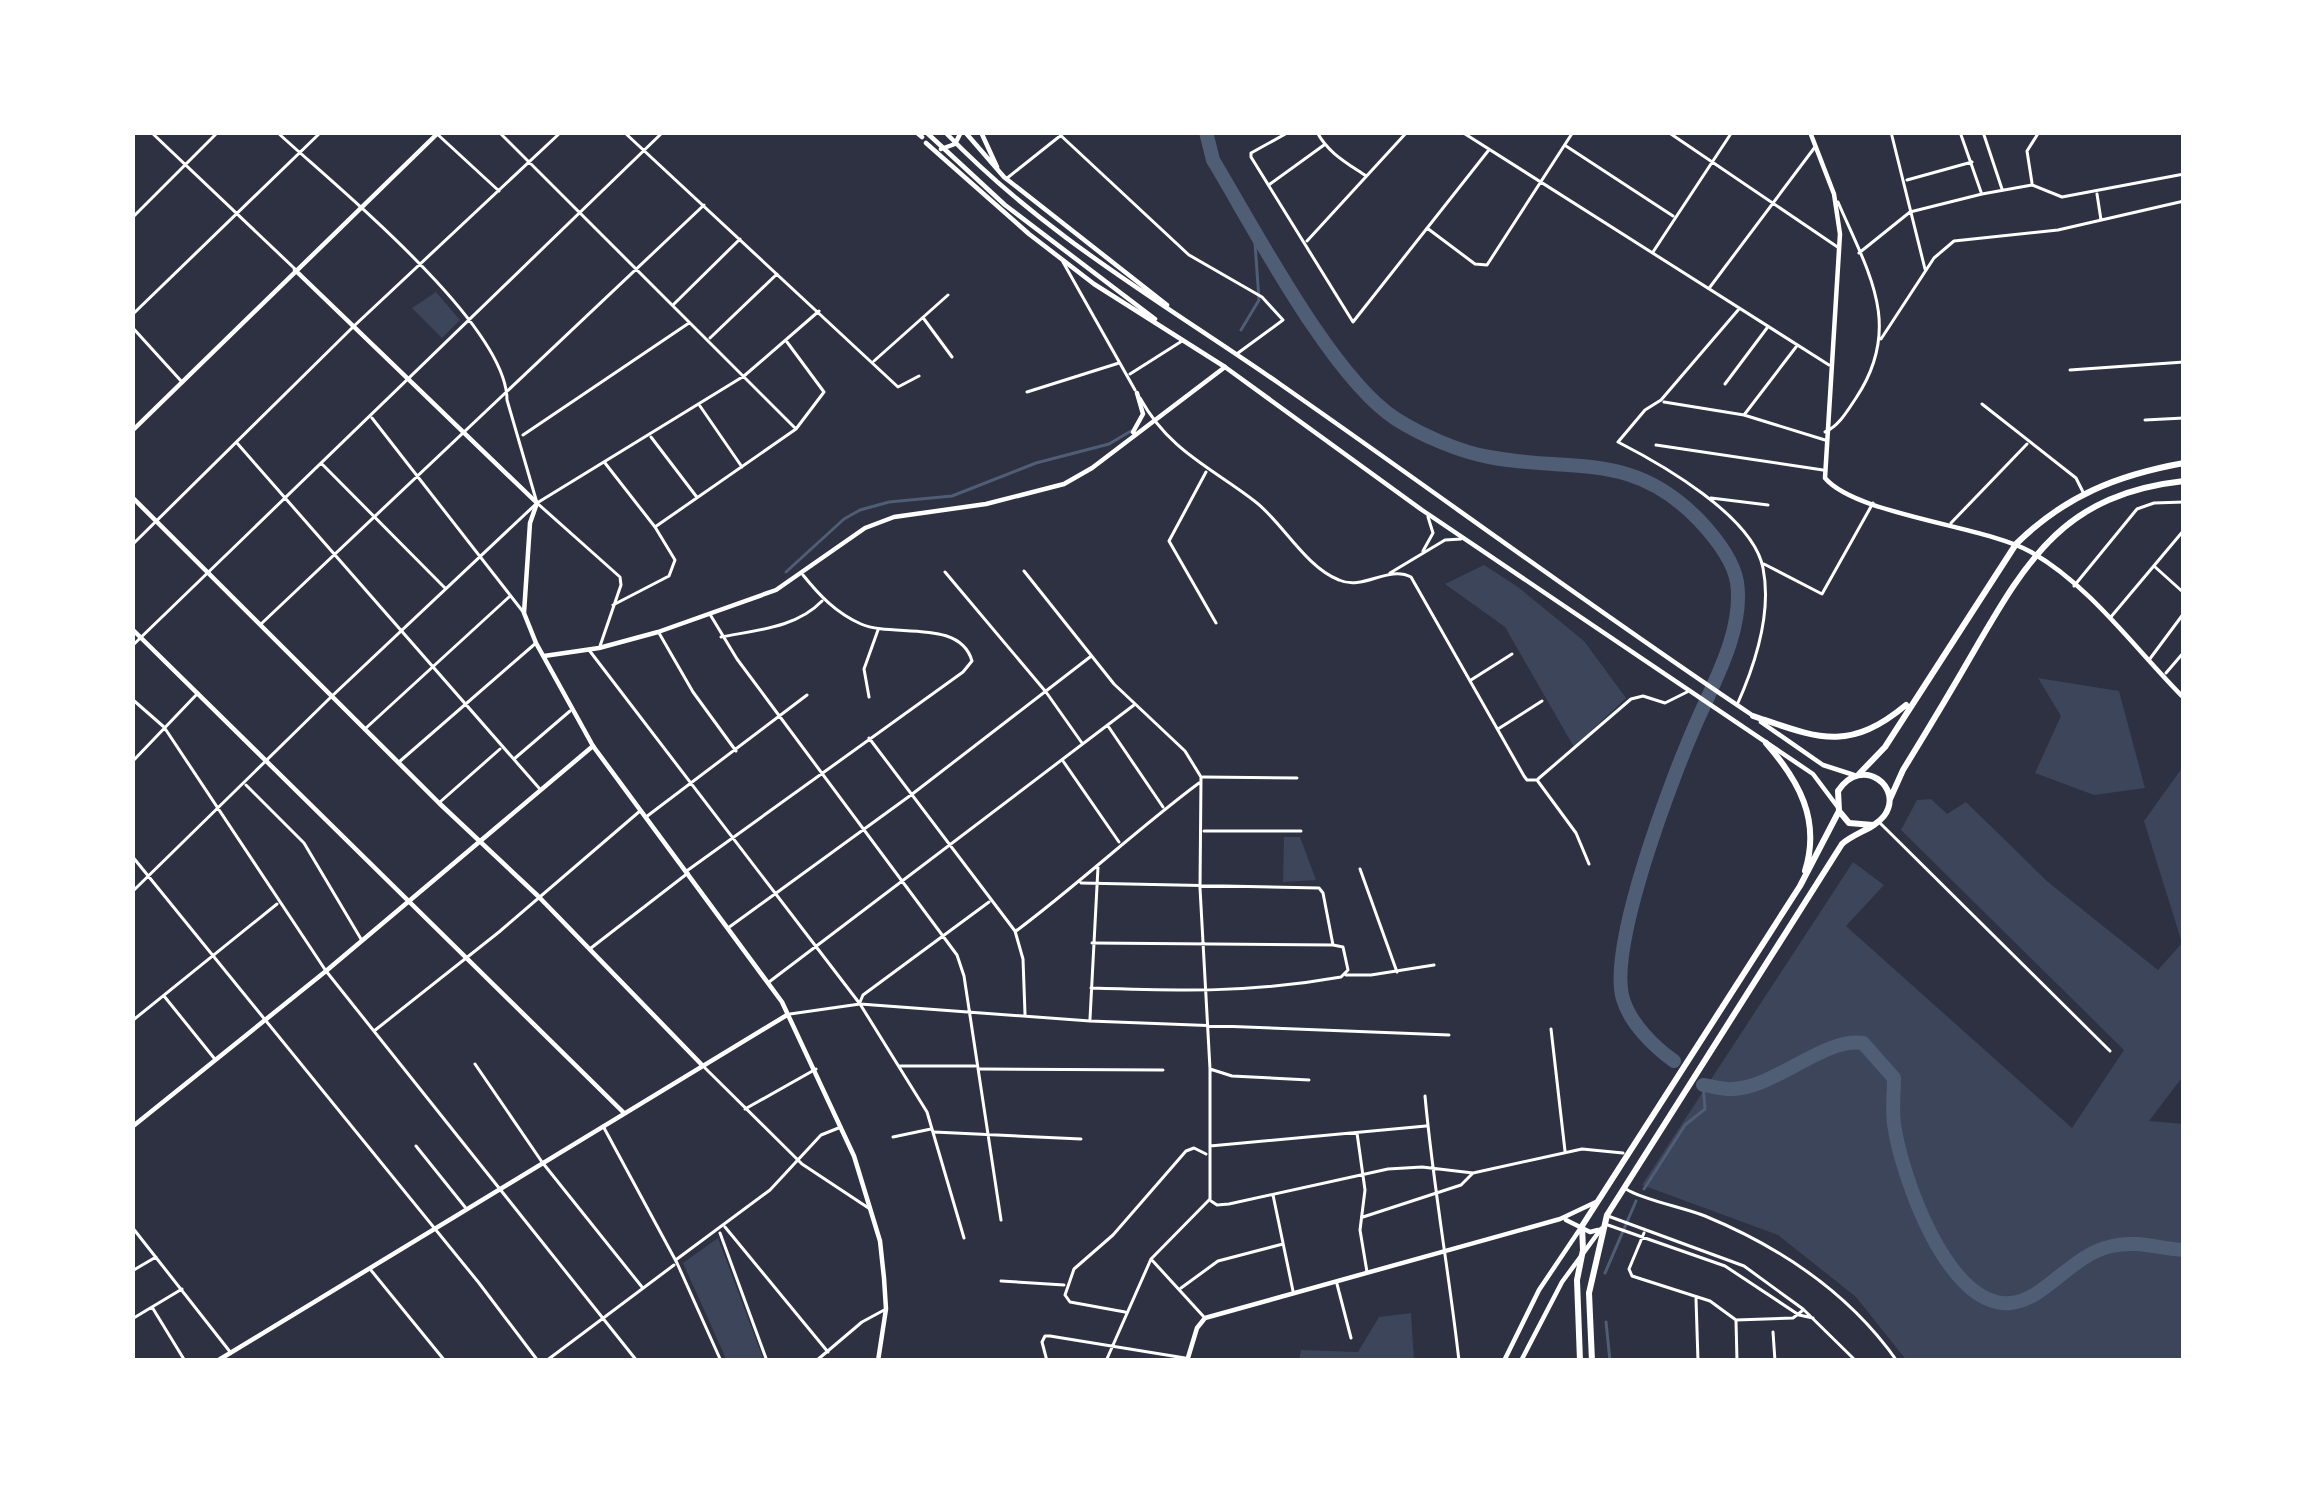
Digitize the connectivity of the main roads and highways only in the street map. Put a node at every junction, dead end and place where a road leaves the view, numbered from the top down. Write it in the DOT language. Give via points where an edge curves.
graph roads {
  1 [pos="945,132"];
  2 [pos="963,132"];
  3 [pos="981,132"];
  4 [pos="1810,132"];
  5 [pos="437,133"];
  6 [pos="922,135"];
  7 [pos="1005,178"];
  8 [pos="295,270"];
  9 [pos="1171,309"];
  10 [pos="1159,323"];
  11 [pos="1225,368"];
  12 [pos="1137,393"];
  13 [pos="132,430"];
  14 [pos="1124,442"];
  15 [pos="2184,463"];
  16 [pos="2184,481"];
  17 [pos="132,497"];
  18 [pos="2016,544"];
  19 [pos="2034,554"];
  20 [pos="132,629"];
  21 [pos="544,656"];
  22 [pos="2184,698"];
  23 [pos="1913,699"];
  24 [pos="1754,716"];
  25 [pos="1766,743"];
  26 [pos="593,746"];
  27 [pos="1857,775"];
  28 [pos="1889,803"];
  29 [pos="1838,808"];
  30 [pos="1875,823"];
  31 [pos="480,839"];
  32 [pos="1800,886"];
  33 [pos="410,902"];
  34 [pos="788,1014"];
  35 [pos="702,1065"];
  36 [pos="623,1112"];
  37 [pos="132,1127"];
  38 [pos="1596,1202"];
  39 [pos="1560,1219"];
  40 [pos="1604,1222"];
  41 [pos="1582,1226"];
  42 [pos="1583,1250"];
  43 [pos="1187,1360"];
  44 [pos="218,1361"];
  45 [pos="878,1361"];
  46 [pos="1504,1361"];
  47 [pos="1521,1361"];
  48 [pos="1580,1361"];
  49 [pos="1592,1361"];
  1 -- 9 [label="main road" via="1028,212"];
  2 -- 6 [label="main road" via="937,149"];
  2 -- 7 [label="main road"];
  3 -- 7 [label="main road"];
  4 -- 18 [label="main road" via="1834,194 1840,249 1823,470 1834,488"];
  5 -- 8 [label="main road"];
  6 -- 10 [label="main road"];
  6 -- 10 [label="main road" via="1062,261"];
  7 -- 9 [label="main road"];
  8 -- 13 [label="main road"];
  8 -- 21 [label="main road" via="537,503 524,613"];
  9 -- 24 [label="main road"];
  10 -- 11 [label="main road"];
  11 -- 14 [label="main road"];
  11 -- 25 [label="main road"];
  12 -- 14 [label="main road" via="1142,421"];
  14 -- 21 [label="main road" via="1048,490 880,521 776,590 658,632"];
  15 -- 18 [label="highway" via="2084,492"];
  16 -- 19 [label="highway" via="2099,503"];
  17 -- 31 [label="main road"];
  18 -- 19 [label="main road"];
  18 -- 23 [label="highway"];
  19 -- 22 [label="main road"];
  19 -- 28 [label="highway"];
  20 -- 33 [label="main road"];
  21 -- 26 [label="main road"];
  23 -- 24 [label="highway" via="1876,728 1844,738 1804,735"];
  23 -- 27 [label="highway"];
  24 -- 27 [label="main road" via="1823,765"];
  25 -- 29 [label="main road" via="1822,782"];
  25 -- 32 [label="highway" via="1806,802 1810,842"];
  26 -- 31 [label="main road"];
  26 -- 34 [label="main road"];
  27 -- 28 [label="highway" via="1881,781"];
  27 -- 29 [label="highway" via="1842,784"];
  28 -- 30 [label="highway"];
  29 -- 30 [label="highway" via="1857,826"];
  29 -- 32 [label="highway"];
  30 -- 40 [label="highway" via="1842,844"];
  31 -- 33 [label="main road"];
  31 -- 35 [label="main road"];
  32 -- 38 [label="highway"];
  33 -- 36 [label="main road"];
  33 -- 37 [label="main road"];
  34 -- 35 [label="main road"];
  34 -- 45 [label="main road" via="842,1126 880,1240 886,1309"];
  35 -- 36 [label="main road"];
  36 -- 44 [label="main road"];
  38 -- 39 [label="main road"];
  38 -- 41 [label="highway"];
  39 -- 41 [label="main road"];
  39 -- 43 [label="main road" via="1205,1318"];
  40 -- 41 [label="main road" via="1590,1232"];
  40 -- 42 [label="main road"];
  40 -- 49 [label="highway" via="1588,1293"];
  41 -- 42 [label="highway"];
  41 -- 46 [label="main road"];
  42 -- 47 [label="main road"];
  42 -- 48 [label="highway"];
}
